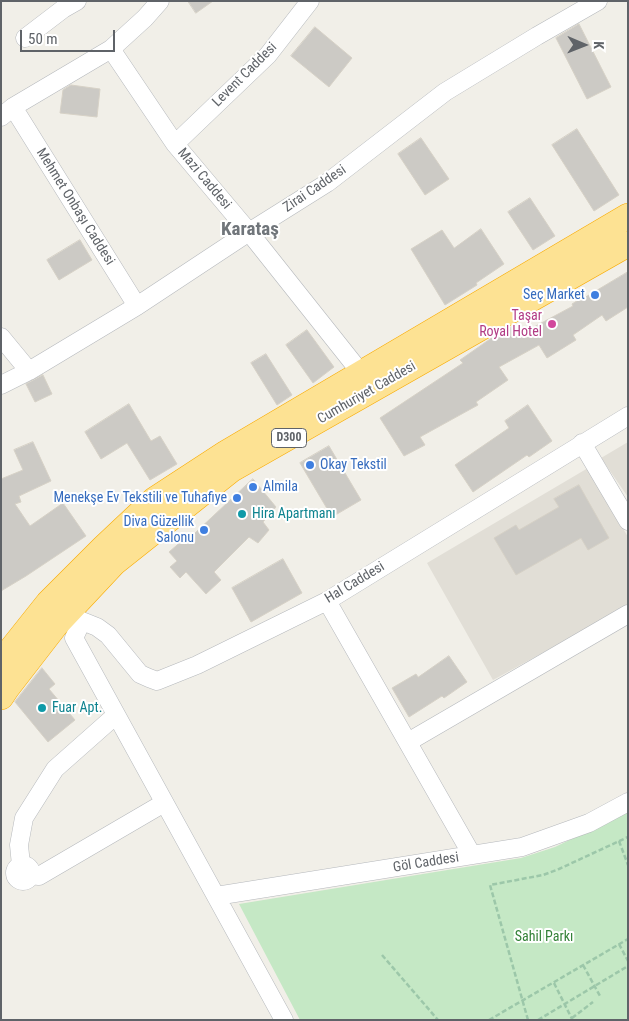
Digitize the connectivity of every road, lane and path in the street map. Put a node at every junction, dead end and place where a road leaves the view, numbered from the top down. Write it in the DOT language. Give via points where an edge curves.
graph roads {
  1 [pos="77,1"];
  2 [pos="160,1"];
  3 [pos="310,1"];
  4 [pos="598,1"];
  5 [pos="25,38"];
  6 [pos="111,48"];
  7 [pos="7,112"];
  8 [pos="175,144"];
  9 [pos="628,216"];
  10 [pos="249,232"];
  11 [pos="628,244"];
  12 [pos="137,306"];
  13 [pos="1,337"];
  14 [pos="29,371"];
  15 [pos="361,373"];
  16 [pos="1,385"];
  17 [pos="628,416"];
  18 [pos="582,443"];
  19 [pos="628,521"];
  20 [pos="327,600"];
  21 [pos="65,612"];
  22 [pos="628,614"];
  23 [pos="4,649"];
  24 [pos="1,697"];
  25 [pos="116,715"];
  26 [pos="408,742"];
  27 [pos="628,802"];
  28 [pos="164,803"];
  29 [pos="628,837"];
  30 [pos="619,841"];
  31 [pos="472,855"];
  32 [pos="628,865"];
  33 [pos="216,896"];
  34 [pos="628,940"];
  35 [pos="619,944"];
  36 [pos="382,955"];
  37 [pos="628,961"];
  38 [pos="583,966"];
  39 [pos="628,966"];
  40 [pos="554,983"];
  41 [pos="594,986"];
  42 [pos="600,996"];
  43 [pos="523,1001"];
  44 [pos="593,1002"];
  45 [pos="564,1004"];
  46 [pos="571,1019"];
  47 [pos="284,1020"];
  48 [pos="438,1020"];
  49 [pos="489,1020"];
  50 [pos="528,1020"];
  51 [pos="538,1020"];
  1 -- 5 [label="street"];
  2 -- 6 [label="street"];
  3 -- 8 [label="street, Levent Caddesi" via="268,55"];
  4 -- 10 [label="street, Zirai Caddesi" via="445,92 327,183"];
  6 -- 7 [label="street"];
  6 -- 8 [label="street, Mazi Caddesi"];
  7 -- 12 [label="street, Mehmet Onbaşı Caddesi"];
  8 -- 10 [label="street, Mazi Caddesi"];
  9 -- 15 [label="highway, Cumhuriyet Caddesi / D300"];
  10 -- 12 [label="street, Zirai Caddesi"];
  10 -- 15 [label="street, Mazi Caddesi"];
  11 -- 21 [label="highway, Cumhuriyet Caddesi / D300" via="232,470 114,564"];
  12 -- 14 [label="street, Zirai Caddesi"];
  13 -- 14 [label="street"];
  14 -- 16 [label="street, Zirai Caddesi"];
  15 -- 21 [label="highway, Cumhuriyet Caddesi / D300" via="154,500 104,547"];
  17 -- 18 [label="street, Hal Caddesi"];
  18 -- 19 [label="street"];
  18 -- 20 [label="street, Hal Caddesi"];
  20 -- 21 [label="street, Hal Caddesi" via="198,665 158,681 140,674 108,635"];
  20 -- 26 [label="street"];
  21 -- 23 [label="highway, Cumhuriyet Caddesi / D300"];
  21 -- 24 [label="highway, Cumhuriyet Caddesi / D300"];
  21 -- 25 [label="street" via="74,638"];
  22 -- 26 [label="street"];
  25 -- 28 [label="street"];
  25 -- 28 [label="street" via="55,768 24,818 19,845 26,870 39,876"];
  26 -- 31 [label="street"];
  27 -- 31 [label="street, Göl Caddesi" via="589,823 522,847"];
  28 -- 33 [label="street"];
  29 -- 30 [label="path"];
  30 -- 32 [label="path"];
  30 -- 43 [label="path" via="544,875 490,884"];
  31 -- 33 [label="street, Göl Caddesi"];
  33 -- 47 [label="street"];
  34 -- 35 [label="path"];
  35 -- 37 [label="path"];
  35 -- 38 [label="path"];
  36 -- 48 [label="path"];
  38 -- 40 [label="path"];
  38 -- 41 [label="path"];
  39 -- 41 [label="path"];
  40 -- 43 [label="path"];
  40 -- 45 [label="path"];
  41 -- 42 [label="path"];
  41 -- 45 [label="path"];
  43 -- 49 [label="path"];
  43 -- 50 [label="path"];
  44 -- 46 [label="path"];
  45 -- 46 [label="path"];
  45 -- 51 [label="path"];
}
